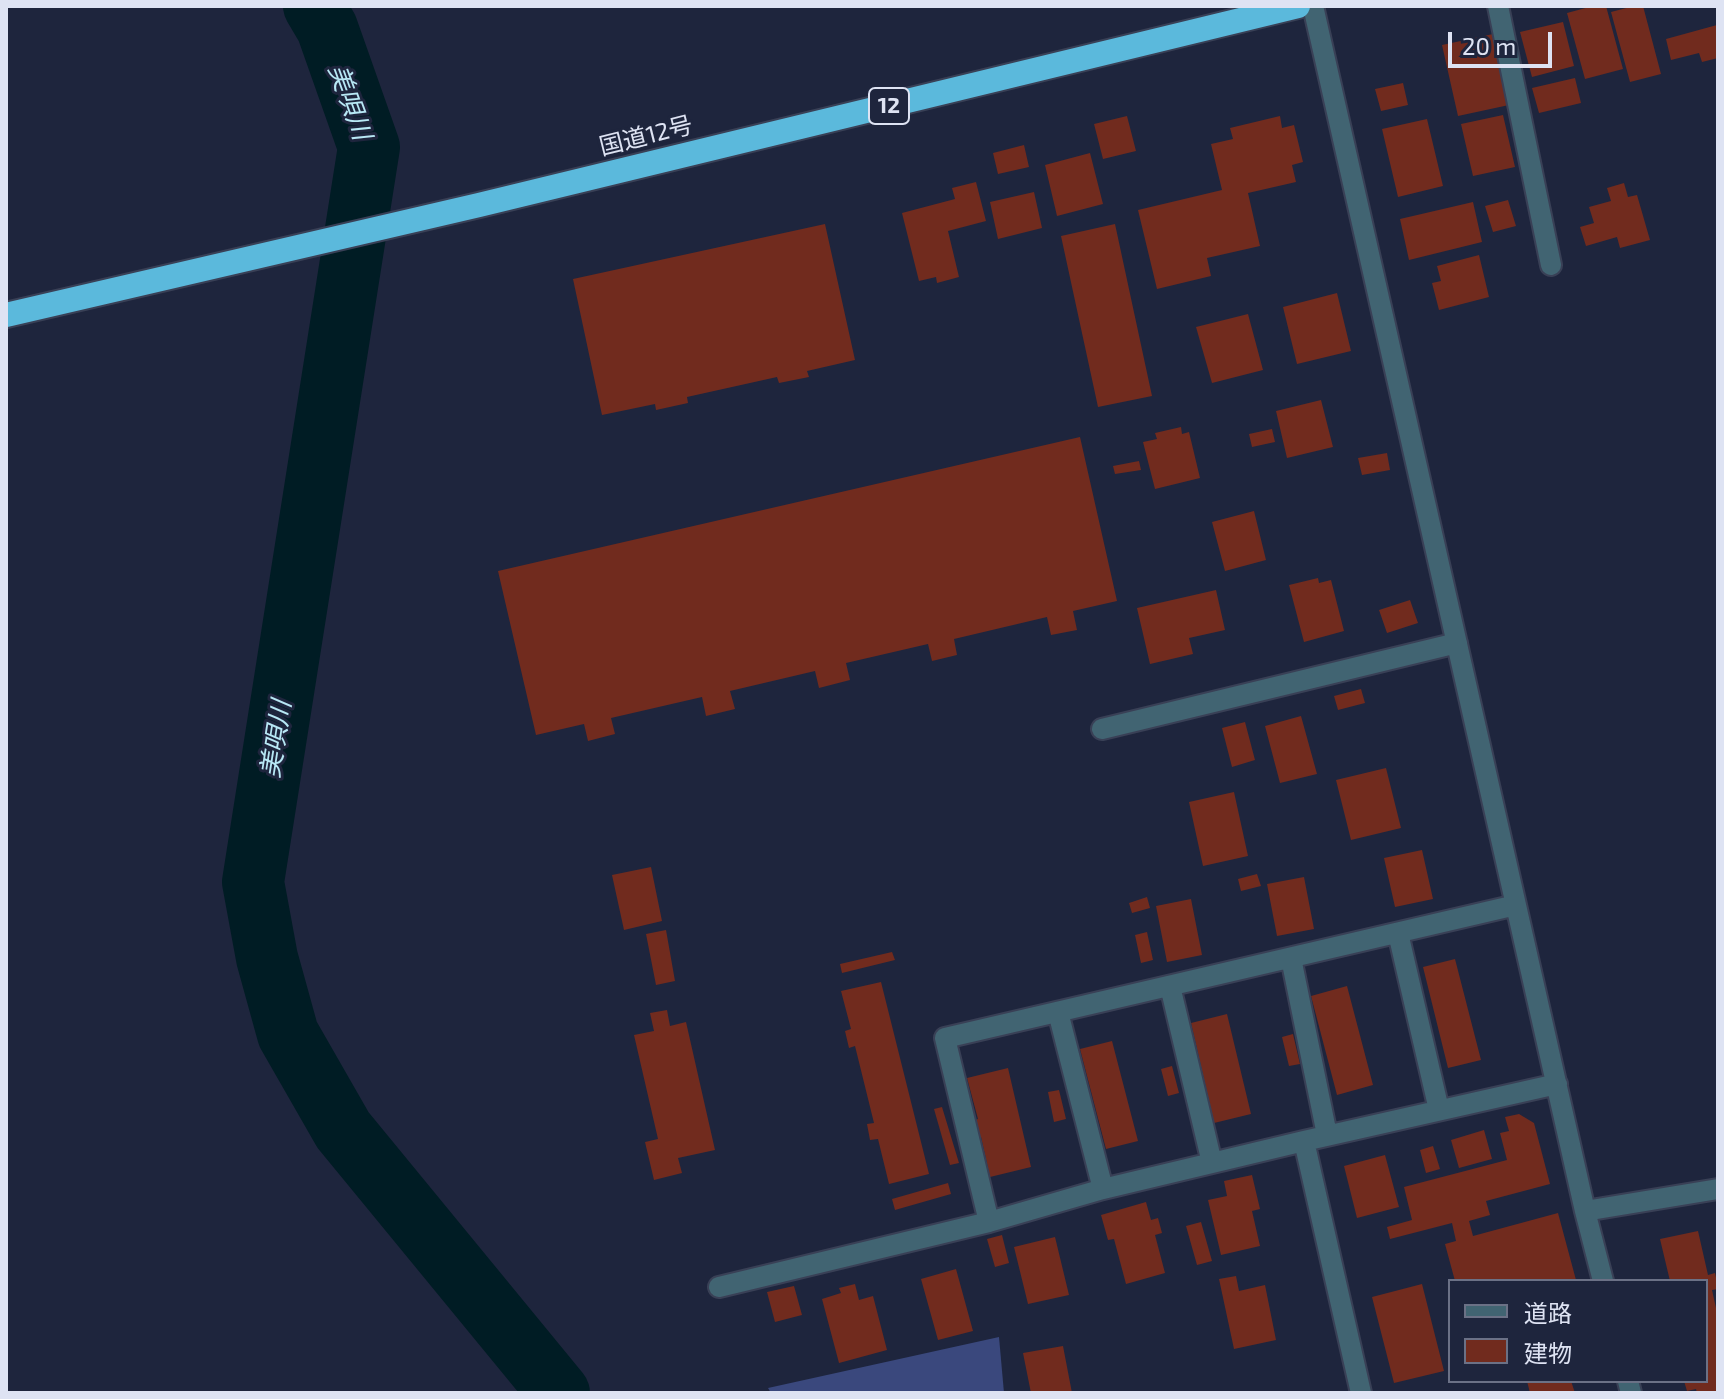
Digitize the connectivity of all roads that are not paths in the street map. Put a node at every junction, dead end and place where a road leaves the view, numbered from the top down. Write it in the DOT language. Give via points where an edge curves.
graph roads {
  1 [pos="1298,6"];
  2 [pos="1313,6"];
  3 [pos="1498,6"];
  4 [pos="1551,265"];
  5 [pos="6,315"];
  6 [pos="1457,643"];
  7 [pos="1102,729"];
  8 [pos="1516,905"];
  9 [pos="1398,933"];
  10 [pos="1291,958"];
  11 [pos="1170,986"];
  12 [pos="1058,1012"];
  13 [pos="1557,1084"];
  14 [pos="1439,1110"];
  15 [pos="1327,1135"];
  16 [pos="1304,1141"];
  17 [pos="1212,1163"];
  18 [pos="1103,1189"];
  19 [pos="1718,1189"];
  20 [pos="1585,1211"];
  21 [pos="989,1222"];
  22 [pos="1602,1279"];
  23 [pos="719,1287"];
  24 [pos="1361,1393"];
  1 -- 5 [label="highway, 国道12号 / 12"];
  2 -- 6 [label="street"];
  3 -- 4 [label="street"];
  6 -- 7 [label="street"];
  6 -- 8 [label="street"];
  8 -- 9 [label="street"];
  8 -- 13 [label="street"];
  9 -- 10 [label="street"];
  9 -- 14 [label="street"];
  10 -- 11 [label="street"];
  10 -- 15 [label="street"];
  11 -- 12 [label="street"];
  11 -- 17 [label="street"];
  12 -- 18 [label="street"];
  12 -- 21 [label="street" via="945,1038"];
  13 -- 14 [label="street"];
  13 -- 20 [label="street"];
  14 -- 15 [label="street"];
  15 -- 16 [label="street"];
  16 -- 17 [label="street"];
  16 -- 24 [label="street"];
  17 -- 18 [label="street"];
  18 -- 21 [label="street"];
  19 -- 20 [label="street"];
  20 -- 22 [label="street"];
  21 -- 23 [label="street"];
}
